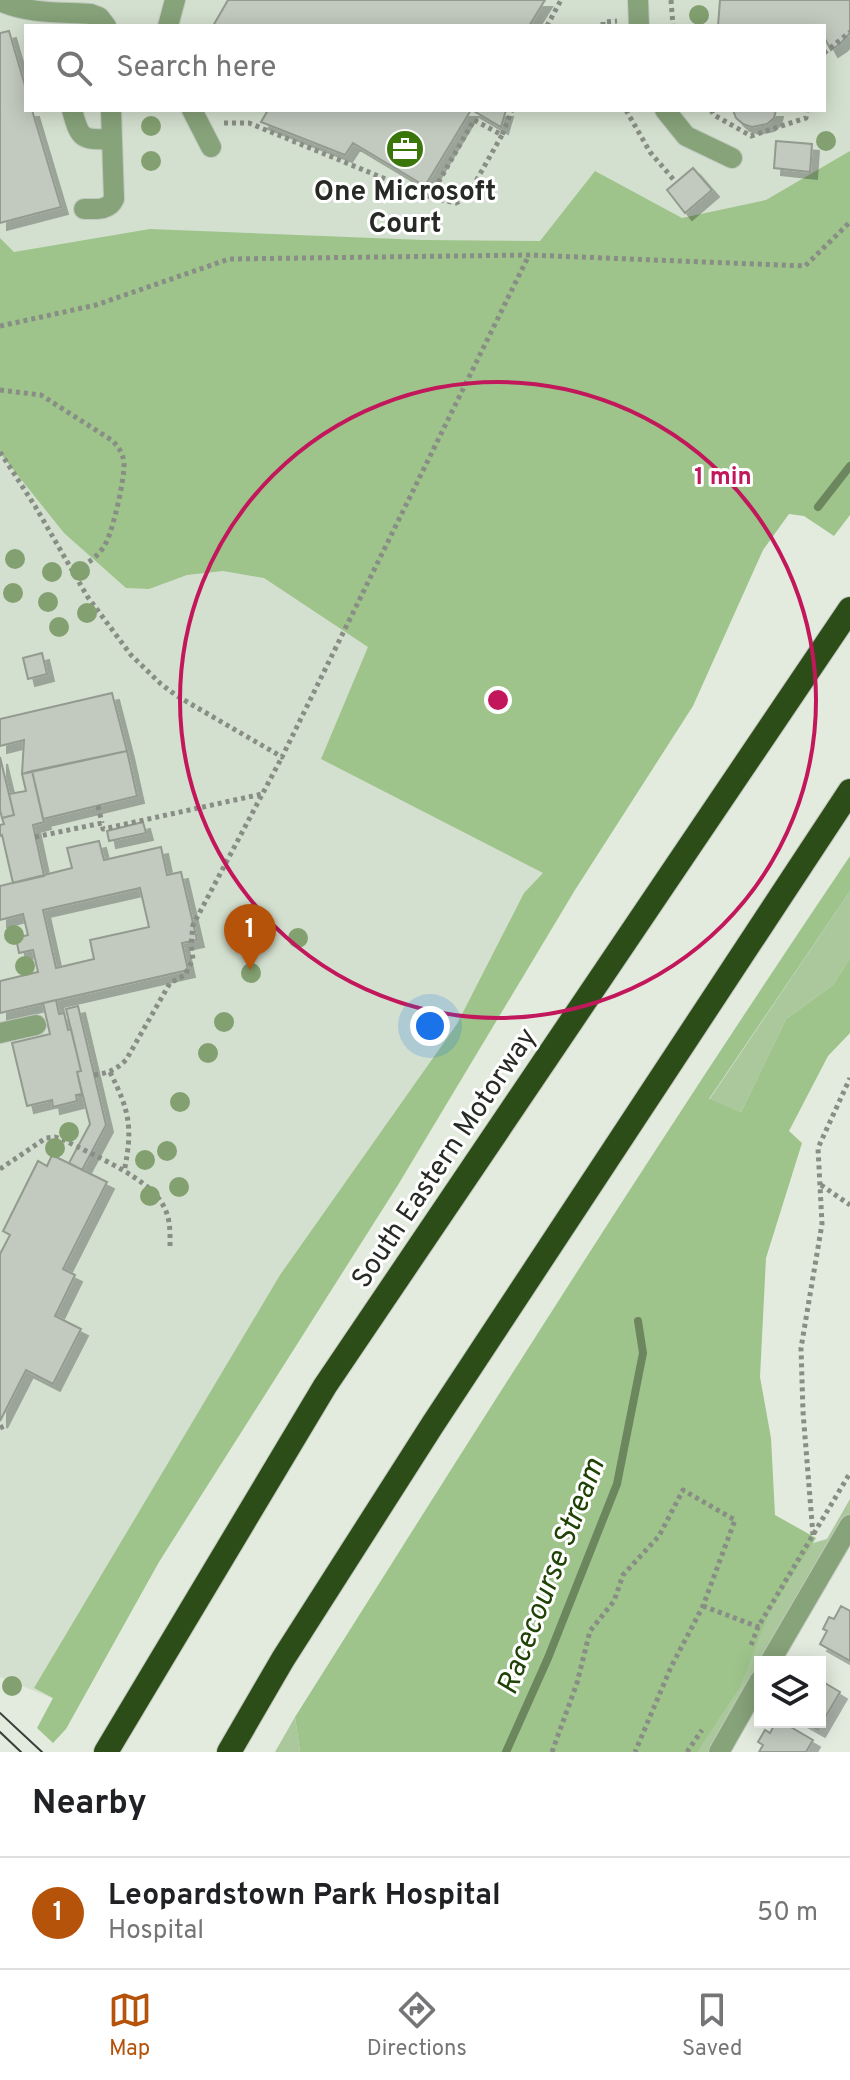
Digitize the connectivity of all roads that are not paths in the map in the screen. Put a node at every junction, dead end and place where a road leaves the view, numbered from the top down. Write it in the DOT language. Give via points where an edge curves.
graph roads {
  1 [pos="175,0"];
  2 [pos="638,0"];
  3 [pos="0,1"];
  4 [pos="46,18"];
  5 [pos="104,24"];
  6 [pos="169,24"];
  7 [pos="639,24"];
  8 [pos="73,112"];
  9 [pos="111,112"];
  10 [pos="667,112"];
  11 [pos="196,119"];
  12 [pos="112,139"];
  13 [pos="211,147"];
  14 [pos="732,158"];
  15 [pos="84,209"];
  16 [pos="850,609"];
  17 [pos="850,791"];
  18 [pos="36,1025"];
  19 [pos="0,1033"];
  20 [pos="850,1525"];
  21 [pos="774,1656"];
  22 [pos="754,1691"];
  23 [pos="106,1752"];
  24 [pos="229,1752"];
  25 [pos="719,1752"];
  1 -- 6 [label="street"];
  2 -- 7 [label="street"];
  3 -- 4 [label="street"];
  4 -- 5 [label="street" via="91,14"];
  8 -- 12 [label="street" via="82,137"];
  9 -- 12 [label="street"];
  10 -- 14 [label="street" via="686,136"];
  11 -- 13 [label="street"];
  12 -- 15 [label="street" via="112,205"];
  16 -- 23 [label="highway, South Eastern Motorway" via="325,1386"];
  17 -- 24 [label="highway" via="424,1437"];
  18 -- 19 [label="street"];
  20 -- 21 [label="street"];
  22 -- 25 [label="street"];
}
